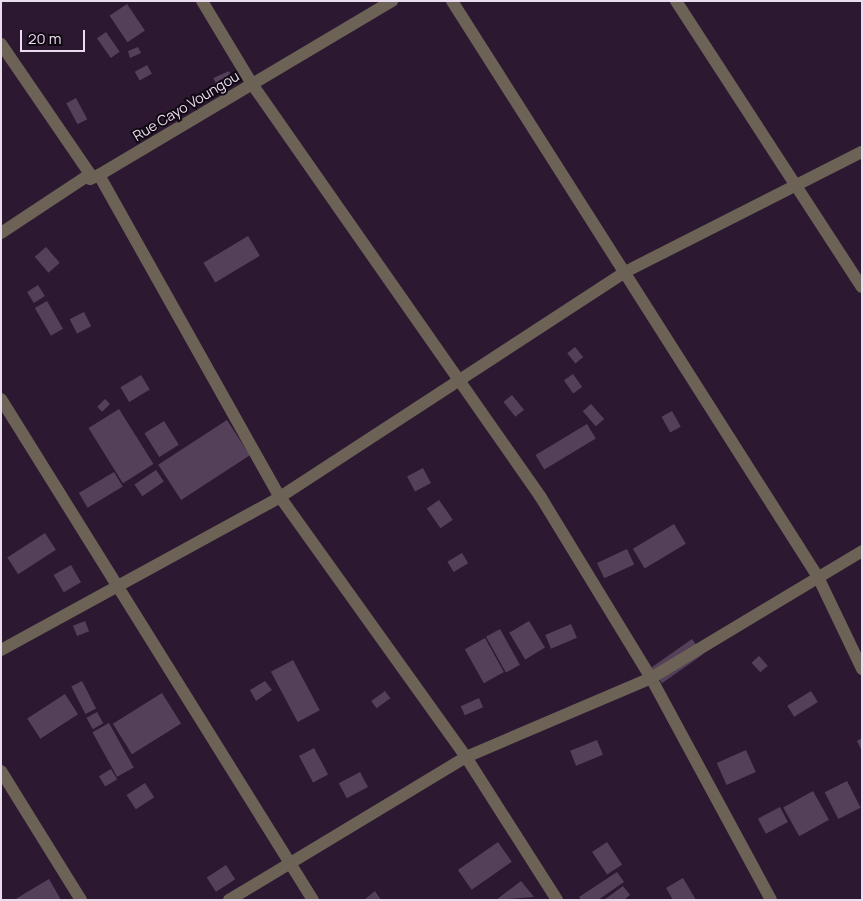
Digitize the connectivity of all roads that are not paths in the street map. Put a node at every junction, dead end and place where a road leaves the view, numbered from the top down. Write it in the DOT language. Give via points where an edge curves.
graph roads {
  1 [pos="202,1"];
  2 [pos="392,1"];
  3 [pos="452,1"];
  4 [pos="676,1"];
  5 [pos="1,44"];
  6 [pos="252,84"];
  7 [pos="862,152"];
  8 [pos="94,175"];
  9 [pos="798,187"];
  10 [pos="1,233"];
  11 [pos="625,272"];
  12 [pos="862,287"];
  13 [pos="458,383"];
  14 [pos="1,399"];
  15 [pos="280,497"];
  16 [pos="862,551"];
  17 [pos="818,577"];
  18 [pos="116,583"];
  19 [pos="1,650"];
  20 [pos="862,669"];
  21 [pos="651,678"];
  22 [pos="466,757"];
  23 [pos="1,771"];
  24 [pos="292,863"];
  25 [pos="81,900"];
  26 [pos="229,900"];
  27 [pos="313,900"];
  28 [pos="557,900"];
  29 [pos="772,900"];
  1 -- 6 [label="street"];
  2 -- 6 [label="street, Rue Cayo Voungou"];
  3 -- 11 [label="street"];
  4 -- 9 [label="street"];
  5 -- 8 [label="street"];
  6 -- 8 [label="street, Rue Cayo Voungou"];
  6 -- 13 [label="street"];
  7 -- 9 [label="street"];
  8 -- 10 [label="street, Rue Cayo Voungou"];
  8 -- 15 [label="street"];
  9 -- 11 [label="street"];
  9 -- 12 [label="street"];
  11 -- 13 [label="street"];
  11 -- 17 [label="street"];
  13 -- 15 [label="street"];
  13 -- 21 [label="street" via="540,496"];
  14 -- 18 [label="street"];
  15 -- 18 [label="street"];
  15 -- 22 [label="street"];
  16 -- 17 [label="street"];
  17 -- 20 [label="street"];
  17 -- 21 [label="street"];
  18 -- 19 [label="street"];
  18 -- 24 [label="street"];
  21 -- 22 [label="street"];
  21 -- 29 [label="street"];
  22 -- 24 [label="street"];
  22 -- 28 [label="street"];
  23 -- 25 [label="street"];
  24 -- 26 [label="street"];
  24 -- 27 [label="street"];
}
